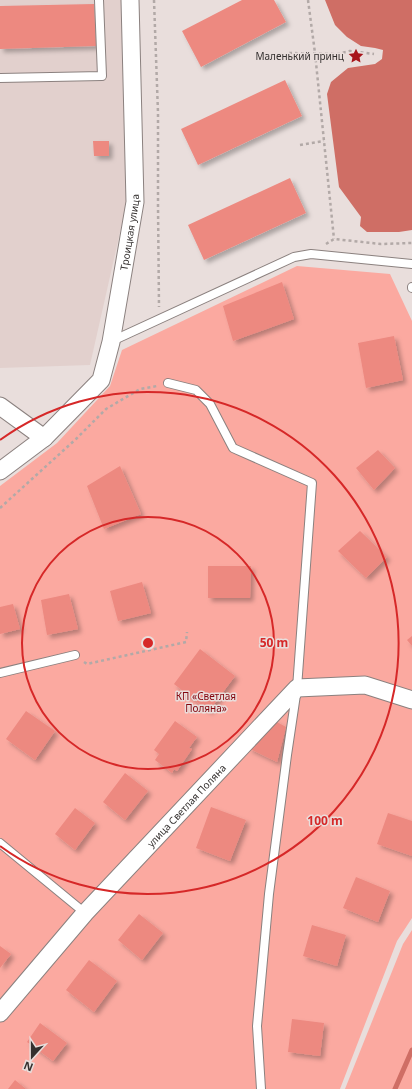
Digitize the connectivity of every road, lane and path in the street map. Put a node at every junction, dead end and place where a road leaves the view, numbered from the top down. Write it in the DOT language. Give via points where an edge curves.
graph roads {
  1 [pos="99,0"];
  2 [pos="130,0"];
  3 [pos="154,0"];
  4 [pos="308,0"];
  5 [pos="289,53"];
  6 [pos="315,53"];
  7 [pos="374,54"];
  8 [pos="0,78"];
  9 [pos="324,141"];
  10 [pos="300,145"];
  11 [pos="334,239"];
  12 [pos="412,243"];
  13 [pos="311,254"];
  14 [pos="412,264"];
  15 [pos="160,319"];
  16 [pos="111,342"];
  17 [pos="168,384"];
  18 [pos="0,406"];
  19 [pos="44,438"];
  20 [pos="0,471"];
  21 [pos="0,508"];
  22 [pos="187,632"];
  23 [pos="75,655"];
  24 [pos="0,673"];
  25 [pos="297,688"];
  26 [pos="412,700"];
  27 [pos="0,843"];
  28 [pos="85,913"];
  29 [pos="0,1013"];
  30 [pos="261,1089"];
  1 -- 8 [label="lane" via="102,76"];
  2 -- 16 [label="street, Троицкая улица" via="135,202"];
  3 -- 15 [label="path"];
  4 -- 6 [label="path"];
  5 -- 6 [label="path"];
  6 -- 7 [label="path" via="338,54 350,51"];
  6 -- 9 [label="path"];
  9 -- 10 [label="path"];
  9 -- 11 [label="path"];
  11 -- 12 [label="path" via="381,244"];
  11 -- 13 [label="path"];
  13 -- 14 [label="lane"];
  13 -- 15 [label="lane" via="294,257"];
  15 -- 16 [label="lane"];
  16 -- 19 [label="street, Троицкая улица" via="101,380"];
  17 -- 21 [label="path" via="140,389 106,409"];
  17 -- 25 [label="lane" via="196,390 210,404 233,448 312,483"];
  18 -- 19 [label="street"];
  19 -- 20 [label="street, Троицкая улица"];
  22 -- 23 [label="path" via="186,642 87,664"];
  23 -- 24 [label="lane"];
  25 -- 26 [label="street" via="365,685"];
  25 -- 28 [label="street, улица Светлая Поляна"];
  25 -- 30 [label="lane" via="269,894 257,1026"];
  27 -- 28 [label="lane"];
  28 -- 29 [label="street, улица Светлая Поляна"];
}
